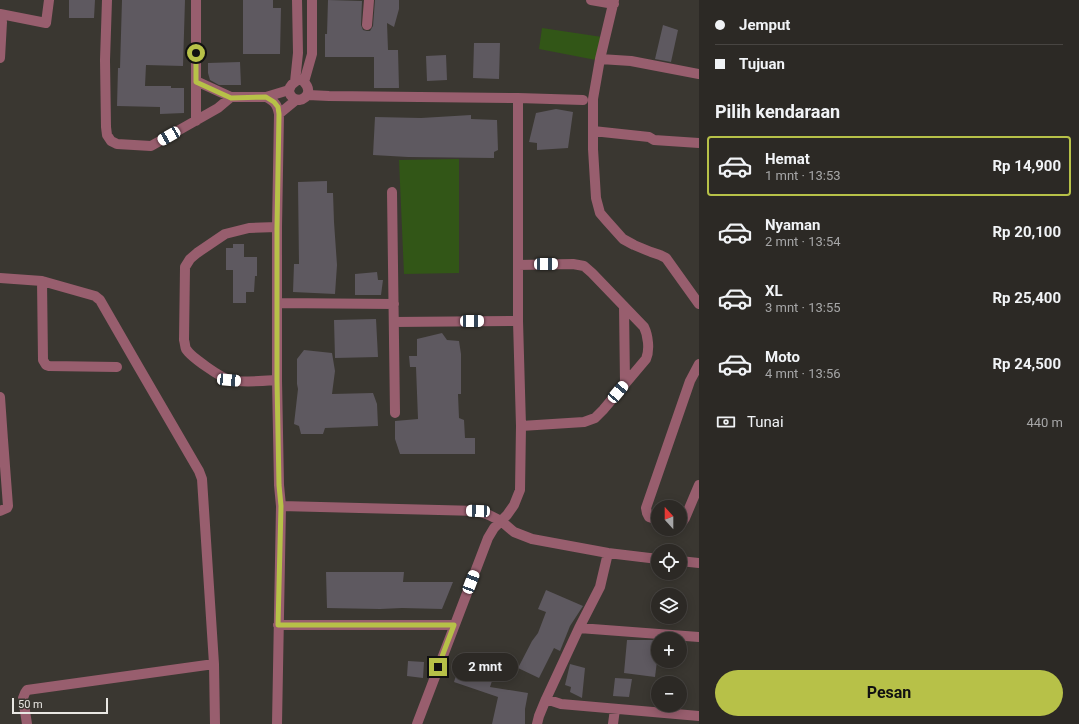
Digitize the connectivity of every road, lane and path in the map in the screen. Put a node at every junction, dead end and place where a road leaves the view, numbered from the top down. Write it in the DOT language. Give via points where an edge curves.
graph roads {
  1 [pos="50,0"];
  2 [pos="107,0"];
  3 [pos="196,0"];
  4 [pos="297,0"];
  5 [pos="312,0"];
  6 [pos="369,0"];
  7 [pos="591,0"];
  8 [pos="614,2"];
  9 [pos="1,18"];
  10 [pos="367,25"];
  11 [pos="0,58"];
  12 [pos="600,58"];
  13 [pos="699,74"];
  14 [pos="196,82"];
  15 [pos="300,82"];
  16 [pos="289,90"];
  17 [pos="308,94"];
  18 [pos="266,97"];
  19 [pos="231,98"];
  20 [pos="518,98"];
  21 [pos="296,100"];
  22 [pos="583,100"];
  23 [pos="279,114"];
  24 [pos="196,121"];
  25 [pos="592,131"];
  26 [pos="699,143"];
  27 [pos="392,192"];
  28 [pos="277,228"];
  29 [pos="518,265"];
  30 [pos="0,278"];
  31 [pos="42,281"];
  32 [pos="277,303"];
  33 [pos="394,304"];
  34 [pos="699,304"];
  35 [pos="624,306"];
  36 [pos="518,321"];
  37 [pos="394,322"];
  38 [pos="699,364"];
  39 [pos="117,367"];
  40 [pos="277,380"];
  41 [pos="625,383"];
  42 [pos="0,397"];
  43 [pos="395,413"];
  44 [pos="521,426"];
  45 [pos="1,440"];
  46 [pos="699,485"];
  47 [pos="281,506"];
  48 [pos="0,510"];
  49 [pos="687,513"];
  50 [pos="651,518"];
  51 [pos="500,521"];
  52 [pos="608,553"];
  53 [pos="651,558"];
  54 [pos="687,562"];
  55 [pos="699,563"];
  56 [pos="278,625"];
  57 [pos="454,625"];
  58 [pos="579,628"];
  59 [pos="699,637"];
  60 [pos="214,664"];
  61 [pos="546,699"];
  62 [pos="615,709"];
  63 [pos="699,716"];
  64 [pos="27,724"];
  65 [pos="216,724"];
  66 [pos="277,724"];
  67 [pos="417,724"];
  68 [pos="537,724"];
  69 [pos="613,724"];
  1 -- 9 [label="street" via="46,23"];
  2 -- 24 [label="street" via="106,127 111,141 117,144 151,146"];
  3 -- 14 [label="street"];
  4 -- 15 [label="street"];
  5 -- 15 [label="street" via="312,54"];
  6 -- 10 [label="street"];
  7 -- 8 [label="street"];
  8 -- 12 [label="street"];
  9 -- 11 [label="street"];
  12 -- 13 [label="street"];
  12 -- 25 [label="street" via="593,99"];
  14 -- 19 [label="street"];
  14 -- 24 [label="street"];
  15 -- 16 [label="street" via="291,85"];
  15 -- 17 [label="street" via="308,88"];
  16 -- 18 [label="street"];
  16 -- 21 [label="street"];
  17 -- 20 [label="street"];
  17 -- 21 [label="street" via="303,100"];
  18 -- 19 [label="street"];
  18 -- 23 [label="street" via="278,107"];
  19 -- 24 [label="street"];
  20 -- 22 [label="street"];
  20 -- 29 [label="street"];
  21 -- 23 [label="street"];
  23 -- 28 [label="street"];
  25 -- 26 [label="street" via="649,137 654,140"];
  25 -- 34 [label="street" via="596,198 600,212 623,239 666,258"];
  27 -- 33 [label="street"];
  28 -- 32 [label="street"];
  28 -- 40 [label="street" via="249,228 226,234 190,259 185,267 184,340 186,350 221,377 238,381"];
  29 -- 35 [label="street" via="584,266"];
  29 -- 36 [label="street"];
  30 -- 31 [label="street"];
  31 -- 39 [label="street" via="43,360 46,365"];
  31 -- 60 [label="street" via="95,296 100,300 199,471 202,479"];
  32 -- 33 [label="street"];
  32 -- 40 [label="street"];
  33 -- 37 [label="street"];
  35 -- 41 [label="street"];
  35 -- 41 [label="street" via="644,327 647,333 648,354"];
  36 -- 37 [label="street"];
  36 -- 44 [label="street"];
  37 -- 43 [label="street"];
  38 -- 50 [label="street" via="690,381 646,508"];
  40 -- 47 [label="street"];
  41 -- 44 [label="street" via="595,418 584,422"];
  42 -- 45 [label="street"];
  44 -- 51 [label="street" via="520,490 514,505"];
  45 -- 48 [label="street" via="8,506 5,510"];
  46 -- 49 [label="street"];
  47 -- 51 [label="street" via="478,511"];
  47 -- 56 [label="street"];
  51 -- 52 [label="street" via="514,532 532,539"];
  51 -- 57 [label="street" via="488,538"];
  52 -- 53 [label="street"];
  52 -- 58 [label="street" via="600,587"];
  54 -- 55 [label="street"];
  56 -- 57 [label="street"];
  56 -- 66 [label="street"];
  57 -- 67 [label="street"];
  58 -- 59 [label="street"];
  58 -- 61 [label="street"];
  60 -- 64 [label="street" via="32,688 27,690 23,698"];
  60 -- 65 [label="street"];
  61 -- 62 [label="street" via="561,704"];
  61 -- 68 [label="street"];
  62 -- 63 [label="street"];
  62 -- 69 [label="street"];
}
